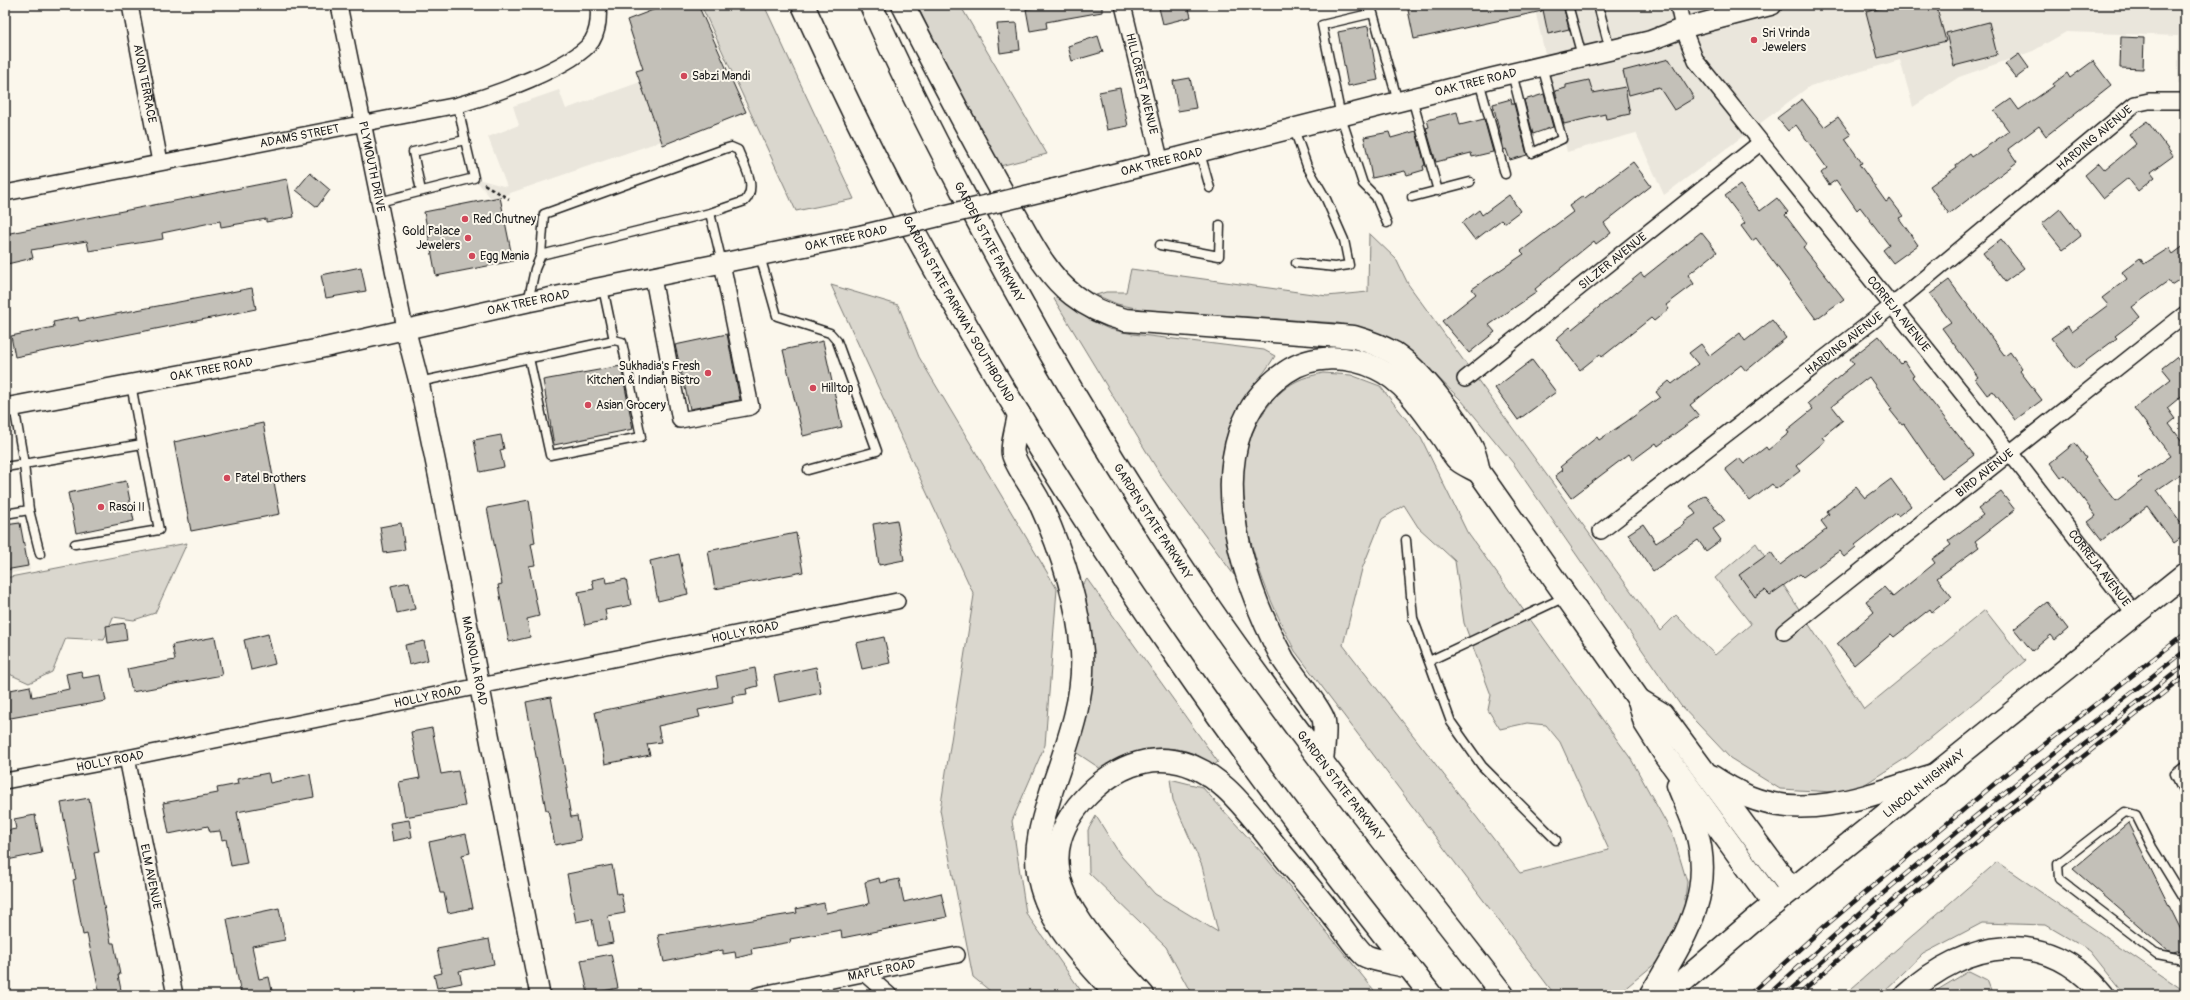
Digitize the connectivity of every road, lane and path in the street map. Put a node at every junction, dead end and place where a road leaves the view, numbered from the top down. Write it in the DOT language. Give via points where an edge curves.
graph roads {
  1 [pos="130,5"];
  2 [pos="339,5"];
  3 [pos="598,5"];
  4 [pos="803,5"];
  5 [pos="871,5"];
  6 [pos="903,5"];
  7 [pos="1123,5"];
  8 [pos="1568,5"];
  9 [pos="1598,5"];
  10 [pos="1678,5"];
  11 [pos="1772,5"];
  12 [pos="1683,28"];
  13 [pos="1610,50"];
  14 [pos="1582,56"];
  15 [pos="1542,66"];
  16 [pos="1512,73"];
  17 [pos="1479,81"];
  18 [pos="1405,100"];
  19 [pos="2185,101"];
  20 [pos="458,105"];
  21 [pos="1341,117"];
  22 [pos="363,123"];
  23 [pos="1294,129"];
  24 [pos="465,140"];
  25 [pos="1760,143"];
  26 [pos="1200,153"];
  27 [pos="160,162"];
  28 [pos="1161,163"];
  29 [pos="1505,174"];
  30 [pos="474,178"];
  31 [pos="1470,182"];
  32 [pos="1210,188"];
  33 [pos="421,191"];
  34 [pos="1438,191"];
  35 [pos="5,193"];
  36 [pos="1412,198"];
  37 [pos="510,199"];
  38 [pos="379,202"];
  39 [pos="710,212"];
  40 [pos="1387,223"];
  41 [pos="1220,225"];
  42 [pos="1160,246"];
  43 [pos="541,255"];
  44 [pos="760,256"];
  45 [pos="722,263"];
  46 [pos="1296,263"];
  47 [pos="653,278"];
  48 [pos="603,288"];
  49 [pos="528,302"];
  50 [pos="1892,306"];
  51 [pos="2185,314"];
  52 [pos="405,328"];
  53 [pos="614,340"];
  54 [pos="529,358"];
  55 [pos="1465,379"];
  56 [pos="419,382"];
  57 [pos="131,384"];
  58 [pos="9,407"];
  59 [pos="1019,414"];
  60 [pos="142,444"];
  61 [pos="2011,454"];
  62 [pos="24,464"];
  63 [pos="5,467"];
  64 [pos="808,470"];
  65 [pos="1479,472"];
  66 [pos="29,510"];
  67 [pos="5,514"];
  68 [pos="1601,531"];
  69 [pos="1406,540"];
  70 [pos="75,544"];
  71 [pos="40,554"];
  72 [pos="2185,574"];
  73 [pos="1566,596"];
  74 [pos="897,601"];
  75 [pos="2135,614"];
  76 [pos="1784,632"];
  77 [pos="1429,661"];
  78 [pos="481,685"];
  79 [pos="1639,700"];
  80 [pos="1666,756"];
  81 [pos="127,758"];
  82 [pos="1322,761"];
  83 [pos="2185,766"];
  84 [pos="1704,772"];
  85 [pos="1937,774"];
  86 [pos="5,781"];
  87 [pos="2185,794"];
  88 [pos="1556,840"];
  89 [pos="1792,890"];
  90 [pos="2185,901"];
  91 [pos="1774,904"];
  92 [pos="957,955"];
  93 [pos="2185,957"];
  94 [pos="1409,967"];
  95 [pos="865,974"];
  96 [pos="175,995"];
  97 [pos="540,995"];
  98 [pos="758,995"];
  99 [pos="889,995"];
  100 [pos="1117,995"];
  101 [pos="1142,995"];
  102 [pos="1431,995"];
  103 [pos="1503,995"];
  104 [pos="1651,995"];
  105 [pos="1667,995"];
  106 [pos="1906,995"];
  107 [pos="2103,995"];
  1 -- 27 [label="street, AVON TERRACE"];
  2 -- 22 [label="street, PLYMOUTH DRIVE"];
  3 -- 20 [label="street, ADAMS STREET" via="597,27 593,40 584,49 530,79"];
  4 -- 59 [label="main road, GARDEN STATE PARKWAY SOUTHBOUND" via="900,204"];
  5 -- 82 [label="main road, GARDEN STATE PARKWAY" via="1004,273 1096,433 1204,598"];
  6 -- 65 [label="main road" via="1027,236 1053,275 1073,295 1099,311 1125,320 1340,335 1382,347 1406,362 1434,392 1473,449"];
  7 -- 28 [label="street, HILLCREST AVENUE"];
  8 -- 14 [label="lane"];
  9 -- 13 [label="lane"];
  10 -- 12 [label="street, CORREJA AVENUE"];
  11 -- 12 [label="street, OAK TREE ROAD"];
  12 -- 13 [label="street, OAK TREE ROAD" via="1649,41"];
  12 -- 25 [label="street, CORREJA AVENUE" via="1696,61"];
  13 -- 14 [label="street, OAK TREE ROAD"];
  14 -- 15 [label="street, OAK TREE ROAD"];
  15 -- 16 [label="street, OAK TREE ROAD"];
  15 -- 16 [label="lane" via="1562,139 1532,153"];
  16 -- 17 [label="street, OAK TREE ROAD"];
  17 -- 18 [label="street, OAK TREE ROAD"];
  17 -- 29 [label="lane"];
  18 -- 21 [label="street, OAK TREE ROAD"];
  18 -- 21 [label="lane" via="1373,13 1322,25"];
  18 -- 34 [label="lane"];
  19 -- 50 [label="street, HARDING AVENUE" via="2149,100 2135,104"];
  20 -- 22 [label="street, ADAMS STREET"];
  20 -- 24 [label="lane"];
  21 -- 23 [label="street, OAK TREE ROAD"];
  21 -- 40 [label="lane" via="1363,184 1376,197"];
  22 -- 27 [label="street, ADAMS STREET"];
  22 -- 38 [label="street, PLYMOUTH DRIVE"];
  23 -- 26 [label="street, OAK TREE ROAD"];
  23 -- 46 [label="lane" via="1307,166 1326,199 1344,240 1349,264 1335,267"];
  24 -- 30 [label="lane"];
  24 -- 33 [label="lane" via="413,152"];
  25 -- 50 [label="street, CORREJA AVENUE"];
  25 -- 55 [label="street, SILZER AVENUE"];
  26 -- 28 [label="street, OAK TREE ROAD"];
  26 -- 32 [label="lane"];
  27 -- 35 [label="street, ADAMS STREET"];
  28 -- 44 [label="street, OAK TREE ROAD, bridge" via="862,236"];
  30 -- 33 [label="lane"];
  30 -- 37 [label="path"];
  31 -- 34 [label="lane"];
  33 -- 38 [label="lane"];
  34 -- 36 [label="lane"];
  38 -- 52 [label="street, PLYMOUTH DRIVE"];
  39 -- 43 [label="lane"];
  39 -- 43 [label="lane" via="744,202 749,196 750,179 738,150 731,147 544,214"];
  39 -- 45 [label="lane"];
  41 -- 42 [label="lane" via="1219,256"];
  43 -- 49 [label="lane"];
  44 -- 45 [label="street, OAK TREE ROAD"];
  44 -- 64 [label="lane" via="777,316 830,333 837,341 877,451"];
  45 -- 47 [label="street, OAK TREE ROAD"];
  45 -- 47 [label="street" via="751,407 680,420"];
  47 -- 48 [label="street, OAK TREE ROAD"];
  48 -- 49 [label="street, OAK TREE ROAD"];
  48 -- 53 [label="lane"];
  49 -- 52 [label="street, OAK TREE ROAD"];
  50 -- 61 [label="street, CORREJA AVENUE"];
  50 -- 68 [label="street, HARDING AVENUE"];
  51 -- 61 [label="street, BIRD AVENUE"];
  52 -- 56 [label="street, MAGNOLIA ROAD"];
  52 -- 57 [label="street, OAK TREE ROAD" via="318,348"];
  53 -- 54 [label="lane"];
  53 -- 54 [label="lane" via="622,342 641,437 550,455"];
  54 -- 56 [label="lane"];
  56 -- 78 [label="street, MAGNOLIA ROAD"];
  57 -- 58 [label="street, OAK TREE ROAD"];
  57 -- 60 [label="lane"];
  58 -- 62 [label="lane"];
  59 -- 94 [label="main road" via="1107,554 1178,659 1293,816"];
  59 -- 100 [label="main road" via="1012,454 1041,506 1063,560 1077,611 1082,653 1081,685 1075,716 1039,833 1038,872 1043,895 1054,919 1081,955"];
  60 -- 62 [label="lane"];
  60 -- 70 [label="lane" via="159,530"];
  61 -- 75 [label="street, CORREJA AVENUE"];
  61 -- 76 [label="street, BIRD AVENUE"];
  62 -- 63 [label="lane"];
  62 -- 66 [label="lane"];
  65 -- 73 [label="main road"];
  65 -- 82 [label="main road" via="1458,460 1398,383 1378,369 1355,360 1332,358 1298,366 1277,379 1254,405 1239,440 1233,468 1232,495 1237,541 1254,595 1275,643 1294,677 1324,720"];
  66 -- 67 [label="lane"];
  66 -- 71 [label="lane"];
  69 -- 77 [label="lane" via="1413,618"];
  72 -- 75 [label="main road, LINCOLN HIGHWAY"];
  73 -- 77 [label="lane"];
  73 -- 79 [label="main road"];
  74 -- 78 [label="street, HOLLY ROAD"];
  75 -- 85 [label="main road, LINCOLN HIGHWAY"];
  77 -- 88 [label="lane" via="1451,722 1482,766"];
  78 -- 81 [label="street, HOLLY ROAD"];
  78 -- 97 [label="street, MAGNOLIA ROAD"];
  79 -- 80 [label="main road" via="1645,722"];
  79 -- 84 [label="main road" via="1662,714"];
  80 -- 91 [label="main road"];
  80 -- 104 [label="main road" via="1696,830 1703,874 1693,919"];
  81 -- 86 [label="street, HOLLY ROAD"];
  81 -- 96 [label="street, ELM AVENUE"];
  82 -- 103 [label="main road, GARDEN STATE PARKWAY"];
  83 -- 87 [label="lane" via="2175,774"];
  84 -- 85 [label="main road" via="1749,797 1778,804 1809,807 1854,800"];
  84 -- 89 [label="main road"];
  85 -- 89 [label="main road, LINCOLN HIGHWAY"];
  89 -- 91 [label="main road, LINCOLN HIGHWAY"];
  90 -- 93 [label="lane" via="2136,815 2125,812 2058,864 2059,879 2157,954 2183,959"];
  91 -- 105 [label="main road, LINCOLN HIGHWAY"];
  92 -- 95 [label="street, MAPLE ROAD"];
  94 -- 101 [label="main road" via="1365,956 1259,826 1210,776 1185,763 1156,760 1128,766 1102,781 1072,814 1065,827 1058,856 1061,884 1072,911"];
  94 -- 102 [label="main road"];
  95 -- 98 [label="street, MAPLE ROAD"];
  95 -- 99 [label="street"];
  106 -- 107 [label="main road" via="1925,979 1957,959 1990,949 2007,948 2041,953 2070,965 2084,975"];
}
